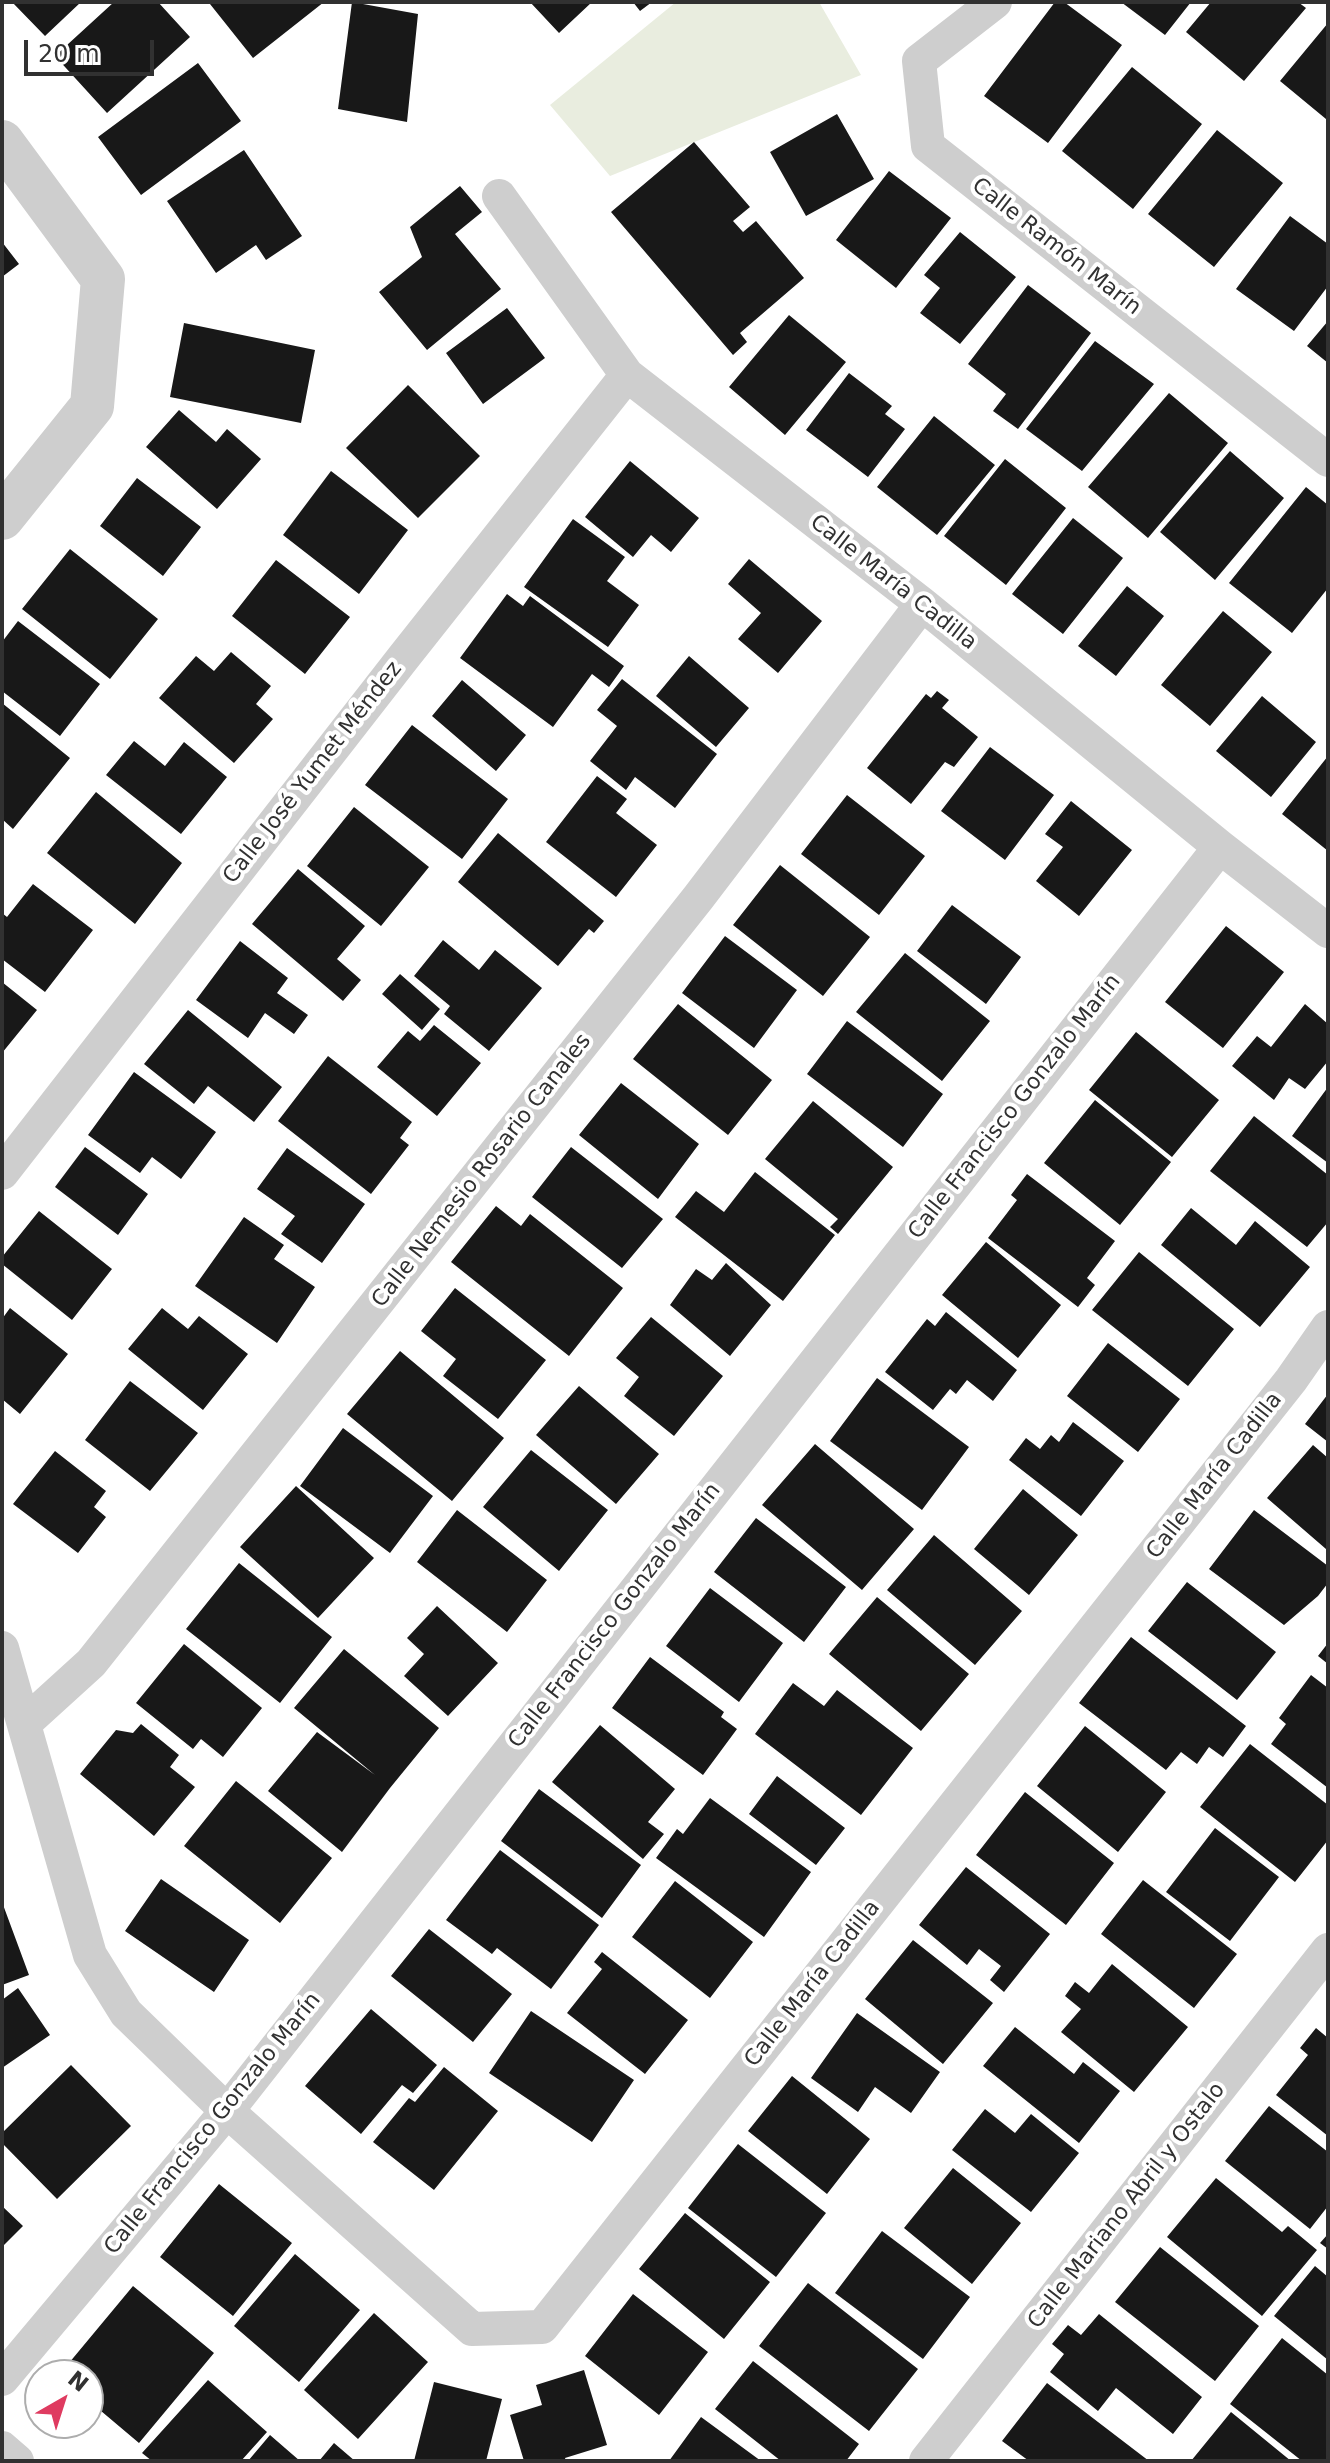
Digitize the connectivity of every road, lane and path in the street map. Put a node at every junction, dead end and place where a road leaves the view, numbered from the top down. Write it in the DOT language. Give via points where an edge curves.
graph roads {
  1 [pos="995,2"];
  2 [pos="2,142"];
  3 [pos="499,196"];
  4 [pos="627,375"];
  5 [pos="1328,460"];
  6 [pos="2,518"];
  7 [pos="922,604"];
  8 [pos="1220,847"];
  9 [pos="1328,931"];
  10 [pos="2,1173"];
  11 [pos="1328,1327"];
  12 [pos="2,1648"];
  13 [pos="25,1723"];
  14 [pos="1328,1950"];
  15 [pos="227,2111"];
  16 [pos="2,2379"];
  17 [pos="2,2448"];
  18 [pos="17,2461"];
  19 [pos="926,2461"];
  1 -- 5 [label="street, Calle Ramón Marín" via="919,61 928,146"];
  2 -- 6 [label="street" via="103,279 92,406"];
  3 -- 4 [label="street, Calle María Cadilla"];
  4 -- 7 [label="street, Calle María Cadilla"];
  4 -- 10 [label="street, Calle José Yumet Méndez"];
  7 -- 8 [label="street, Calle María Cadilla"];
  7 -- 13 [label="street, Calle Nemesio Rosario Canales" via="698,898 91,1663"];
  8 -- 9 [label="street, Calle María Cadilla"];
  8 -- 15 [label="street, Calle Francisco Gonzalo Marín"];
  11 -- 15 [label="street, Calle María Cadilla" via="542,2327 472,2329"];
  12 -- 13 [label="street"];
  13 -- 15 [label="street" via="90,1955 126,2013"];
  14 -- 19 [label="street, Calle Mariano Abril y Ostalo"];
  15 -- 16 [label="street, Calle Francisco Gonzalo Marín"];
  17 -- 18 [label="street"];
}
